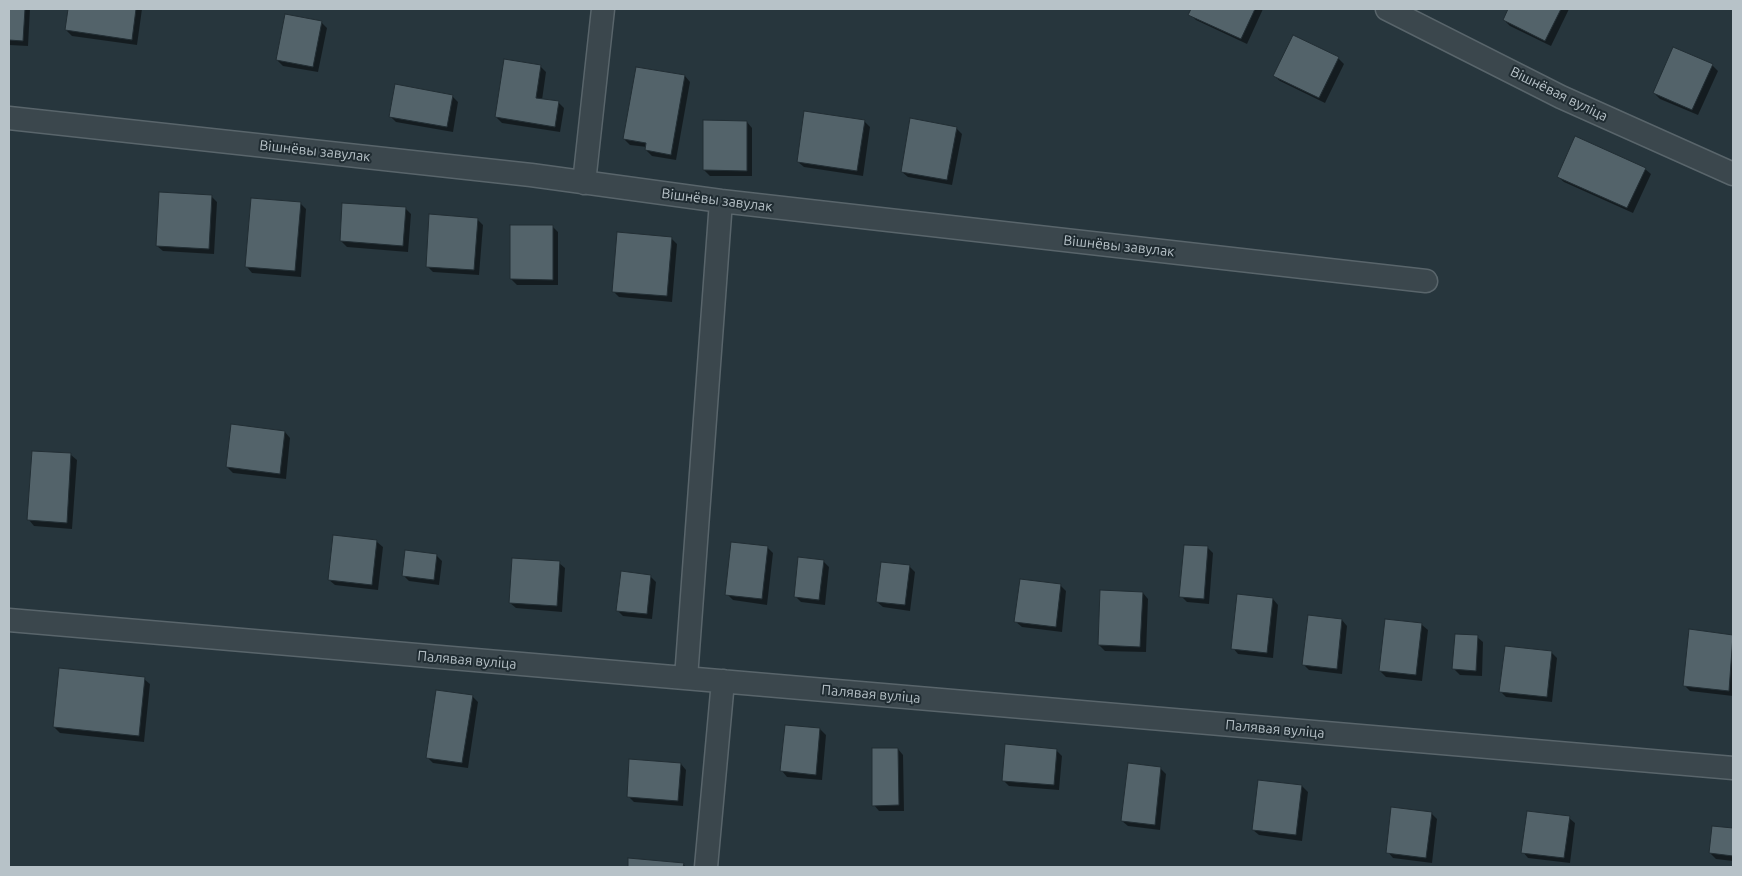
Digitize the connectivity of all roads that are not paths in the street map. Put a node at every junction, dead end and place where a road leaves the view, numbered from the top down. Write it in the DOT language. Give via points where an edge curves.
graph roads {
  1 [pos="603,9"];
  2 [pos="1387,9"];
  3 [pos="9,118"];
  4 [pos="1733,174"];
  5 [pos="584,183"];
  6 [pos="721,201"];
  7 [pos="1426,280"];
  8 [pos="9,620"];
  9 [pos="686,678"];
  10 [pos="723,681"];
  11 [pos="1733,768"];
  12 [pos="706,867"];
  1 -- 5 [label="street"];
  2 -- 4 [label="street, Вішнёвая вуліца" via="1561,97"];
  3 -- 5 [label="street, Вішнёвы завулак"];
  5 -- 6 [label="street, Вішнёвы завулак"];
  6 -- 7 [label="street, Вішнёвы завулак"];
  6 -- 9 [label="street"];
  8 -- 9 [label="street, Палявая вуліца"];
  9 -- 10 [label="street, Палявая вуліца"];
  10 -- 11 [label="street, Палявая вуліца"];
  10 -- 12 [label="street"];
}
